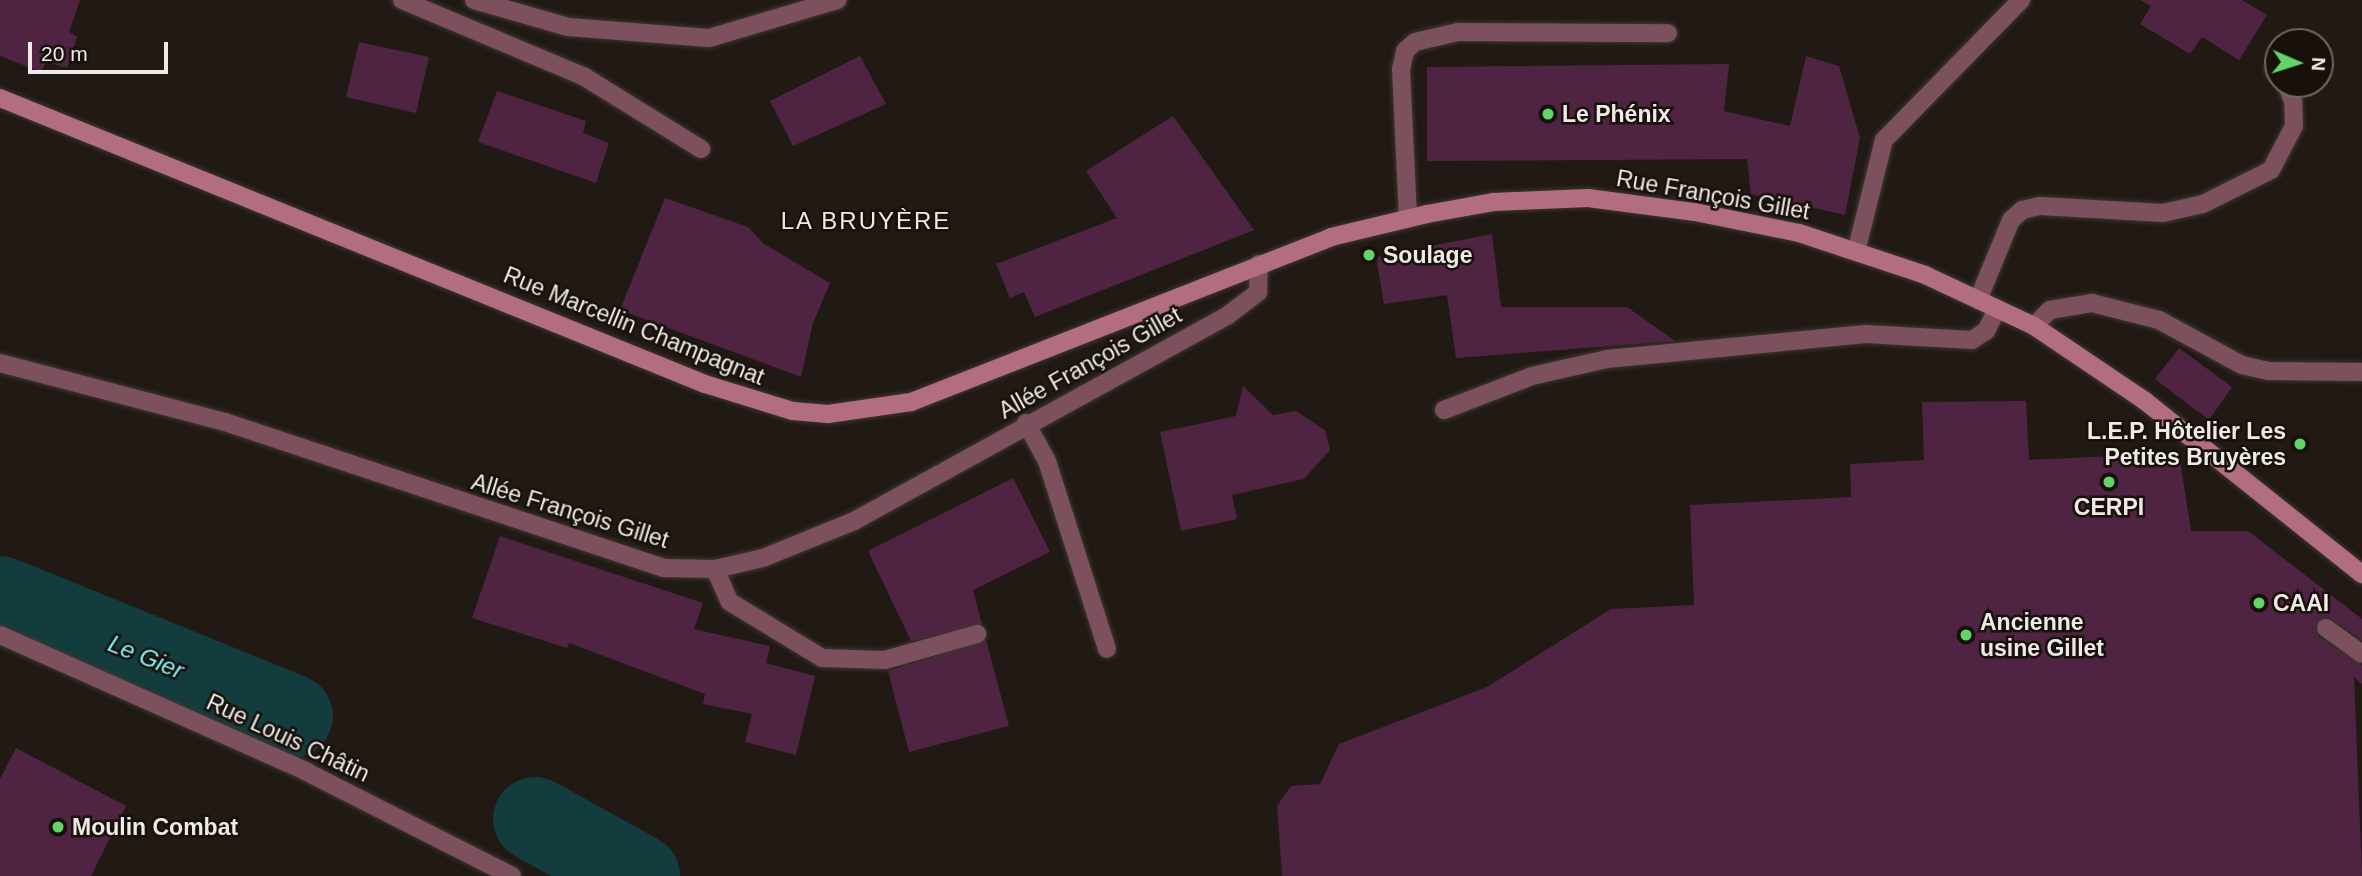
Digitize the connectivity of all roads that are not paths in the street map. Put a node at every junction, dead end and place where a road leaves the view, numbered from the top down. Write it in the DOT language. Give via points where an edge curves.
graph roads {
  1 [pos="402,0"];
  2 [pos="474,0"];
  3 [pos="837,0"];
  4 [pos="2021,0"];
  5 [pos="1668,33"];
  6 [pos="0,98"];
  7 [pos="2293,98"];
  8 [pos="701,149"];
  9 [pos="1408,218"];
  10 [pos="1856,252"];
  11 [pos="1259,264"];
  12 [pos="1978,300"];
  13 [pos="1997,309"];
  14 [pos="2034,326"];
  15 [pos="0,363"];
  16 [pos="2362,372"];
  17 [pos="1444,410"];
  18 [pos="1026,424"];
  19 [pos="715,569"];
  20 [pos="2362,574"];
  21 [pos="2326,628"];
  22 [pos="977,634"];
  23 [pos="0,635"];
  24 [pos="1107,649"];
  25 [pos="2362,654"];
  26 [pos="512,876"];
  1 -- 8 [label="street" via="583,76"];
  2 -- 3 [label="street" via="568,27 709,38"];
  4 -- 10 [label="street" via="1884,140"];
  5 -- 9 [label="street" via="1458,32 1415,42 1405,51 1401,69"];
  6 -- 11 [label="main road, Rue Marcellin Champagnat" via="705,383 793,411 870,411 911,402"];
  7 -- 12 [label="street" via="2294,126 2271,170 2203,204 2163,212 2040,206 2022,210 2011,220"];
  9 -- 10 [label="main road, Rue François Gillet" via="1493,202 1588,198 1695,212 1799,233"];
  9 -- 11 [label="main road, Rue François Gillet" via="1331,237"];
  10 -- 12 [label="main road, Rue François Gillet"];
  11 -- 18 [label="street, Allée François Gillet" via="1258,292 1248,303"];
  12 -- 13 [label="main road, Rue François Gillet"];
  13 -- 14 [label="main road, Rue François Gillet"];
  13 -- 17 [label="street" via="1986,331 1972,340 1866,334 1606,359 1532,376"];
  14 -- 16 [label="street" via="2050,310 2092,303 2159,320 2242,365 2268,371"];
  14 -- 20 [label="main road, Rue François Gillet" via="2145,401"];
  15 -- 19 [label="street, Allée François Gillet" via="225,422 651,565"];
  18 -- 19 [label="street, Allée François Gillet" via="951,471 854,520 763,558"];
  18 -- 24 [label="street" via="1047,461"];
  19 -- 22 [label="street" via="730,602 822,658 885,660"];
  21 -- 25 [label="street"];
  23 -- 26 [label="street, Rue Louis Châtin" via="307,772"];
}
